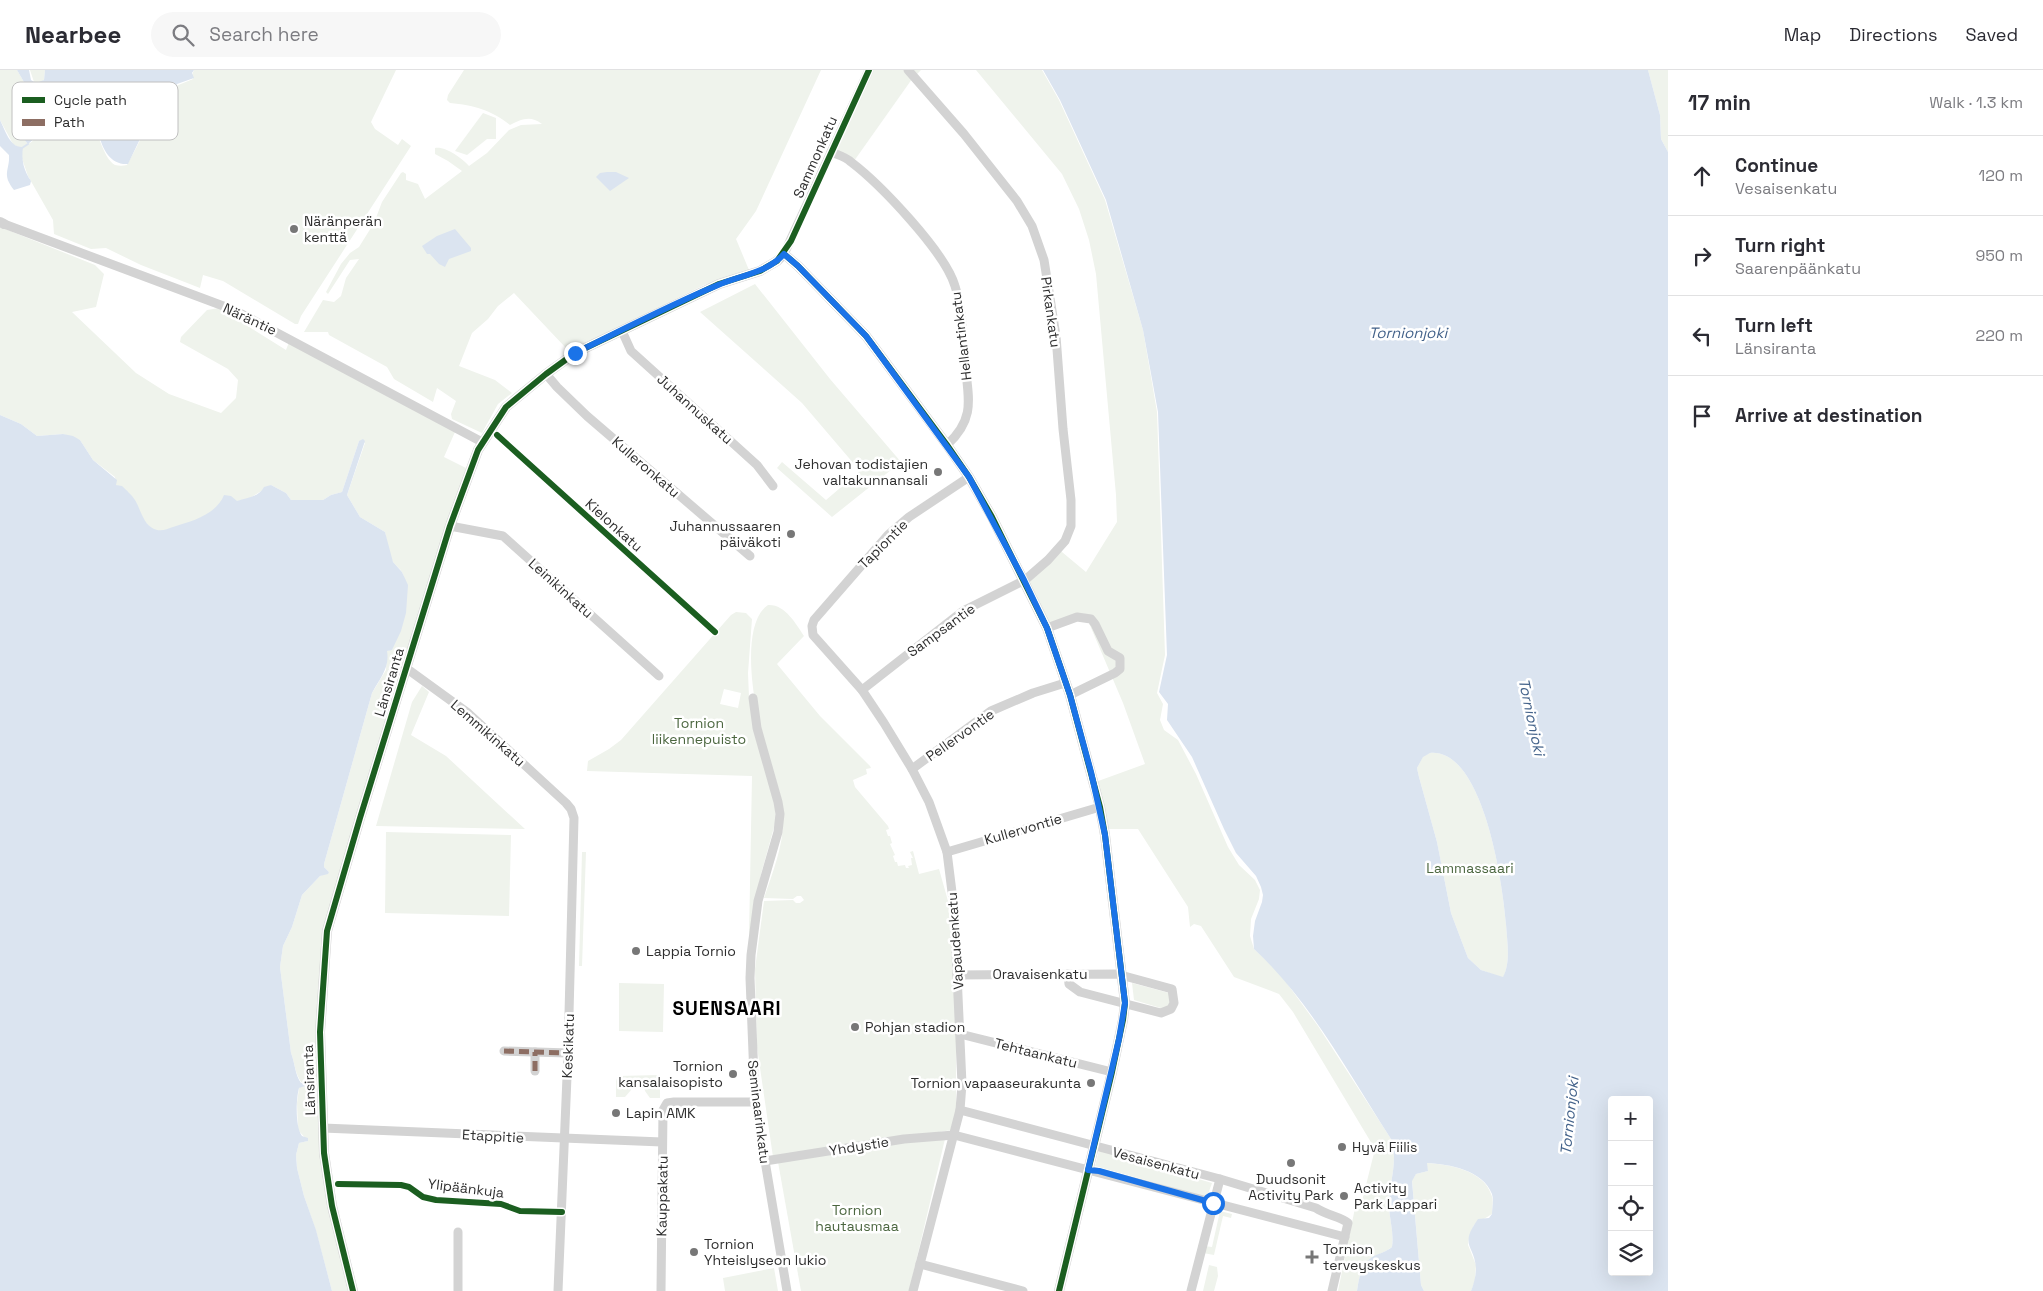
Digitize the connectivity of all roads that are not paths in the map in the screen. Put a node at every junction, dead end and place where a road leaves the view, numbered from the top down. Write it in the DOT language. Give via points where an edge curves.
graph roads {
  1 [pos="869,70"];
  2 [pos="908,70"];
  3 [pos="831,152"];
  4 [pos="2,223"];
  5 [pos="784,254"];
  6 [pos="622,331"];
  7 [pos="546,374"];
  8 [pos="482,442"];
  9 [pos="947,445"];
  10 [pos="969,477"];
  11 [pos="773,486"];
  12 [pos="450,526"];
  13 [pos="750,556"];
  14 [pos="1024,580"];
  15 [pos="812,626"];
  16 [pos="1047,628"];
  17 [pos="406,668"];
  18 [pos="659,676"];
  19 [pos="1065,683"];
  20 [pos="862,690"];
  21 [pos="1070,695"];
  22 [pos="753,698"];
  23 [pos="912,769"];
  24 [pos="566,802"];
  25 [pos="1100,807"];
  26 [pos="947,852"];
  27 [pos="1068,974"];
  28 [pos="957,975"];
  29 [pos="1123,975"];
  30 [pos="1125,1003"];
  31 [pos="960,1034"];
  32 [pos="504,1051"];
  33 [pos="535,1052"];
  34 [pos="568,1053"];
  35 [pos="535,1071"];
  36 [pos="1112,1072"];
  37 [pos="755,1102"];
  38 [pos="960,1110"];
  39 [pos="323,1128"];
  40 [pos="954,1135"];
  41 [pos="564,1139"];
  42 [pos="662,1142"];
  43 [pos="1094,1146"];
  44 [pos="765,1161"];
  45 [pos="1088,1170"];
  46 [pos="1220,1179"];
  47 [pos="1213,1203"];
  48 [pos="458,1232"];
  49 [pos="1345,1237"];
  50 [pos="920,1264"];
  51 [pos="353,1291"];
  52 [pos="458,1291"];
  53 [pos="558,1291"];
  54 [pos="662,1291"];
  55 [pos="787,1291"];
  56 [pos="913,1291"];
  57 [pos="1023,1291"];
  58 [pos="1059,1291"];
  59 [pos="1191,1291"];
  60 [pos="1332,1291"];
  1 -- 3 [label="street, Sammonkatu"];
  2 -- 14 [label="street, Pirkankatu" via="1017,201 1032,226 1044,260 1056,336 1071,526 1065,541"];
  3 -- 5 [label="street, Sammonkatu"];
  3 -- 9 [label="street, Hellantinkatu" via="850,160 882,188 937,253 955,286 968,414 962,429"];
  4 -- 8 [label="street, Näräntie" via="234,310"];
  5 -- 6 [label="street, Länsiranta" via="760,271 719,284"];
  5 -- 9 [label="street" via="866,336"];
  6 -- 7 [label="street, Länsiranta" via="575,353"];
  6 -- 11 [label="street, Juhannuskatu" via="631,351 757,465"];
  7 -- 8 [label="street, Länsiranta" via="506,407"];
  7 -- 13 [label="street, Kulleronkatu" via="587,416"];
  8 -- 12 [label="street, Länsiranta"];
  9 -- 10 [label="street"];
  10 -- 14 [label="street"];
  10 -- 15 [label="street, Tapiontie" via="888,535"];
  12 -- 17 [label="street, Länsiranta"];
  12 -- 18 [label="street, Leinikinkatu" via="503,536"];
  14 -- 16 [label="street"];
  14 -- 20 [label="street, Sampsantie" via="963,611"];
  15 -- 20 [label="street, Vapaudenkatu" via="813,635"];
  16 -- 19 [label="street"];
  16 -- 21 [label="street" via="1077,617 1091,620 1108,651 1120,658 1121,664 1116,673"];
  17 -- 24 [label="street, Lemmikinkatu" via="468,713"];
  17 -- 39 [label="street, Länsiranta" via="327,931 320,1032"];
  19 -- 21 [label="street"];
  19 -- 23 [label="street, Pellervontie" via="991,711"];
  20 -- 23 [label="street, Vapaudenkatu"];
  21 -- 25 [label="street"];
  22 -- 37 [label="street, Seminaarinkatu" via="757,728 780,814 758,901 751,955"];
  23 -- 26 [label="street, Vapaudenkatu" via="930,802"];
  24 -- 34 [label="street, Keskikatu" via="571,809 575,833"];
  25 -- 26 [label="street, Kullervontie"];
  25 -- 29 [label="street"];
  26 -- 28 [label="street, Vapaudenkatu"];
  27 -- 28 [label="street, Oravaisenkatu"];
  27 -- 29 [label="street, Oravaisenkatu"];
  27 -- 30 [label="street" via="1075,990"];
  28 -- 31 [label="street, Vapaudenkatu"];
  29 -- 30 [label="street"];
  29 -- 30 [label="street, Oravaisenkatu" via="1172,989 1174,995 1171,1009 1165,1012"];
  30 -- 36 [label="street"];
  31 -- 36 [label="street, Tehtaankatu"];
  31 -- 38 [label="street, Vapaudenkatu"];
  32 -- 33 [label="street"];
  33 -- 34 [label="street"];
  33 -- 35 [label="street"];
  34 -- 41 [label="street, Keskikatu"];
  36 -- 43 [label="street"];
  37 -- 42 [label="street, Kauppakatu" via="667,1103 663,1110"];
  37 -- 44 [label="street, Seminaarinkatu"];
  38 -- 40 [label="street, Vapaudenkatu"];
  38 -- 43 [label="street, Vesaisenkatu"];
  39 -- 41 [label="street, Etappitie"];
  39 -- 51 [label="street, Länsiranta" via="332,1206"];
  40 -- 44 [label="street, Yhdystie" via="904,1139"];
  40 -- 45 [label="street, Vesaisenkatu"];
  40 -- 50 [label="street, Vapaudenkatu"];
  41 -- 42 [label="street, Etappitie"];
  41 -- 53 [label="street, Keskikatu"];
  42 -- 54 [label="street, Kauppakatu"];
  43 -- 45 [label="street"];
  43 -- 46 [label="street, Vesaisenkatu"];
  44 -- 55 [label="street, Seminaarinkatu"];
  45 -- 47 [label="street, Vesaisenkatu"];
  45 -- 58 [label="street"];
  46 -- 47 [label="street"];
  46 -- 49 [label="street, Vesaisenkatu" via="1316,1208 1344,1220 1348,1223"];
  47 -- 49 [label="street, Vesaisenkatu"];
  47 -- 59 [label="street"];
  48 -- 52 [label="street"];
  49 -- 60 [label="street"];
  50 -- 56 [label="street, Vapaudenkatu"];
  50 -- 57 [label="street"];
}
